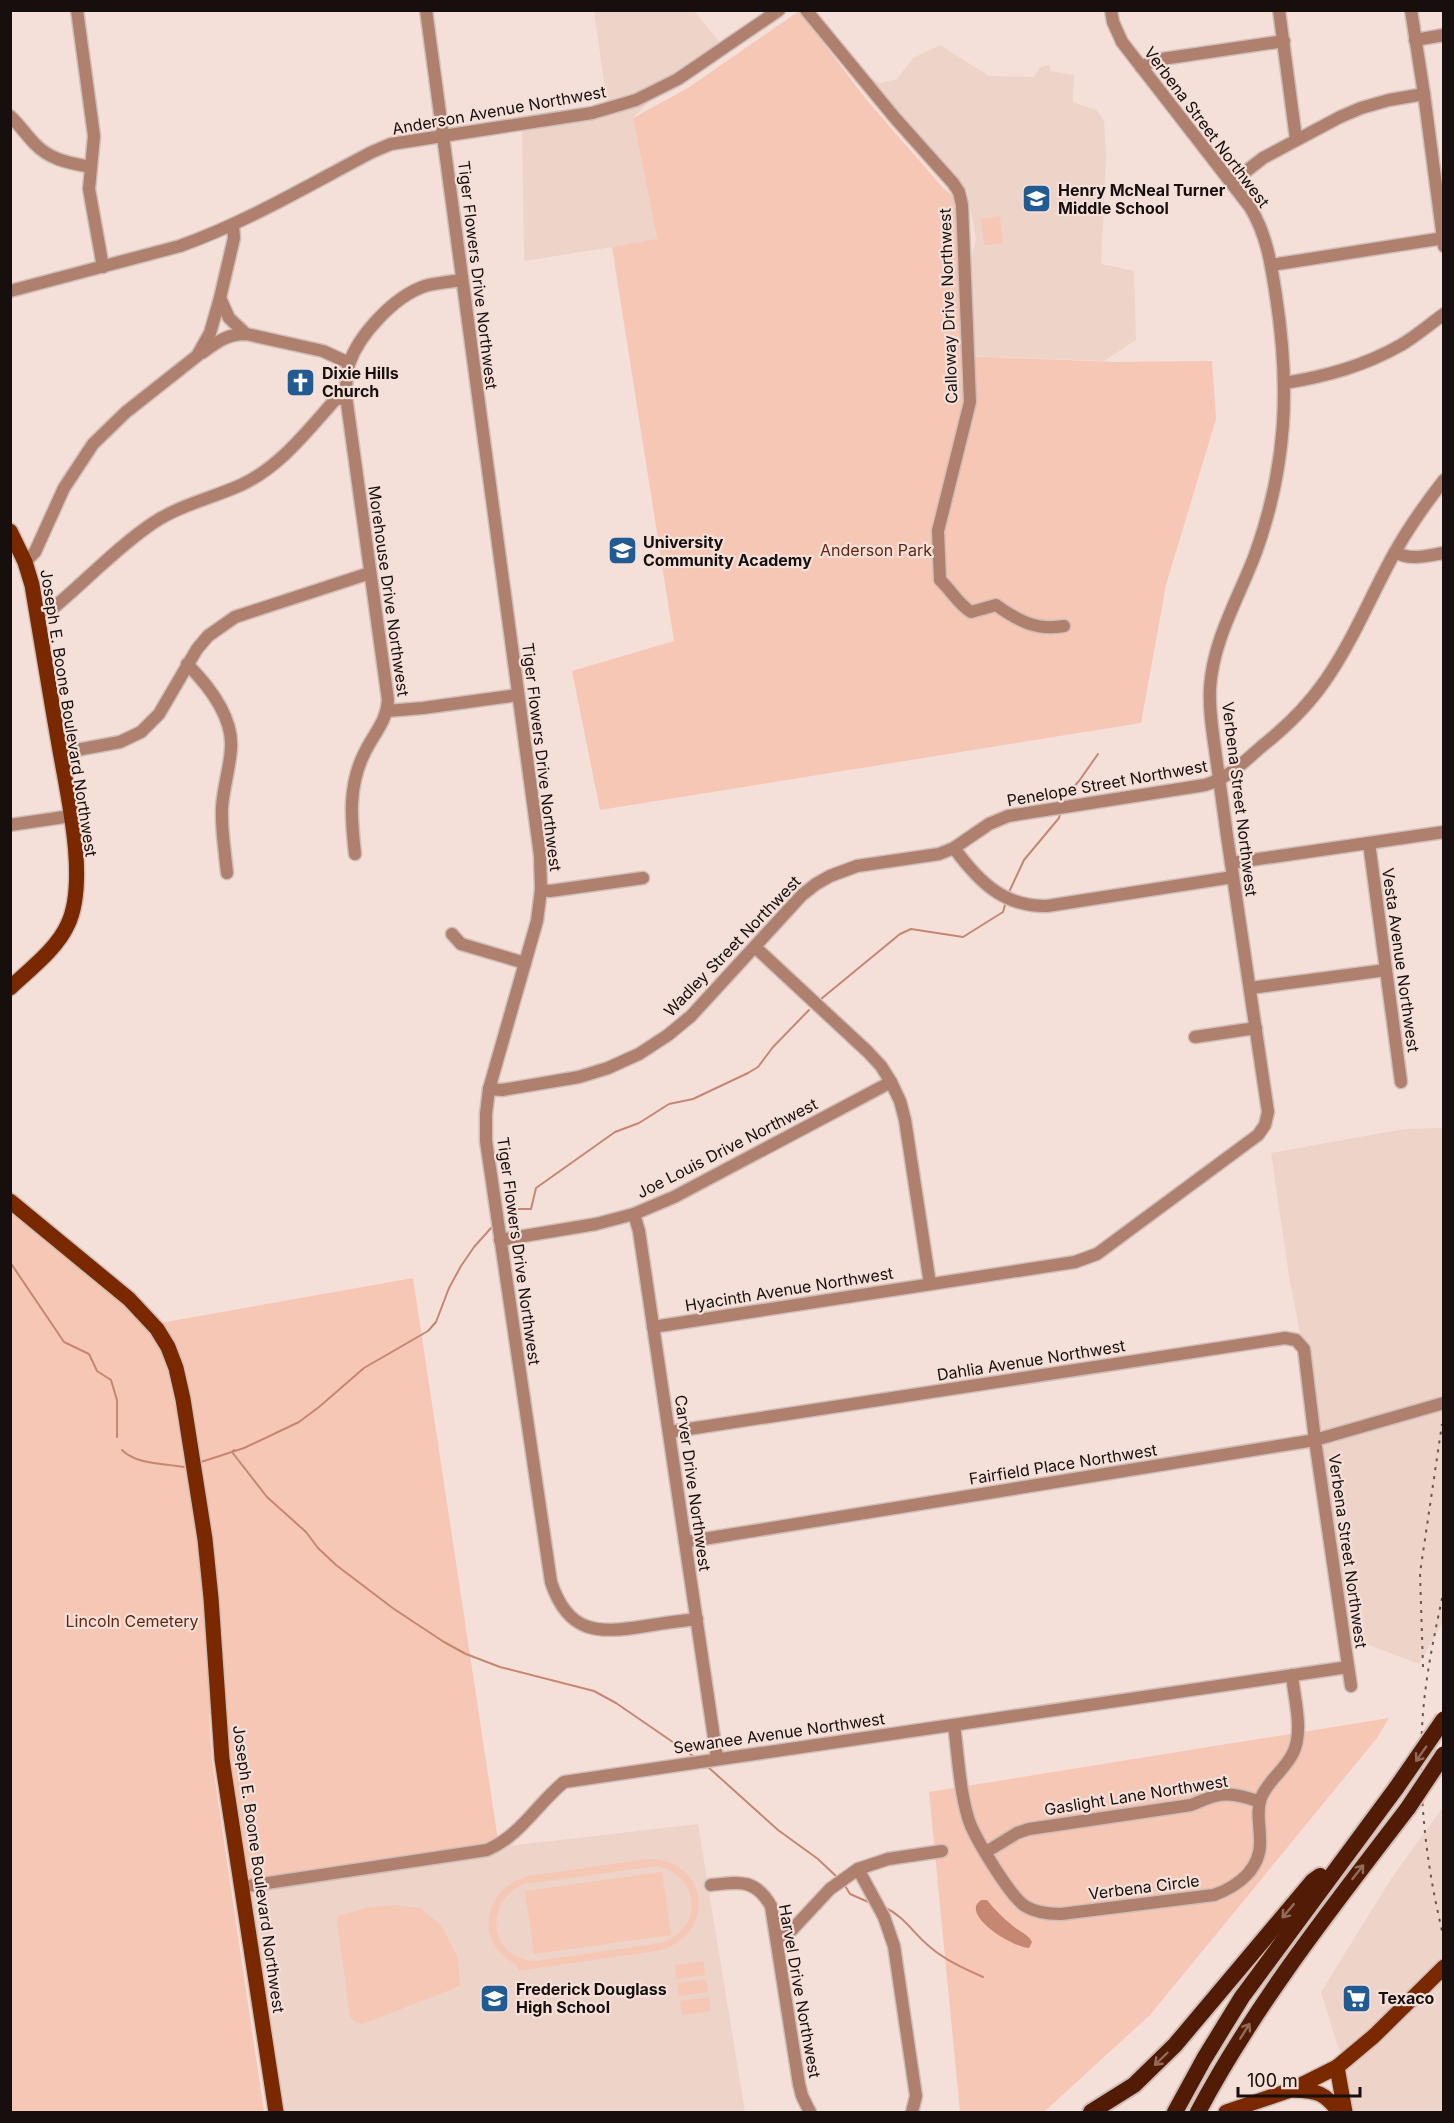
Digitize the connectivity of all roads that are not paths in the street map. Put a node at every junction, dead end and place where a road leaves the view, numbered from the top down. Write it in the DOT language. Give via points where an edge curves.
graph roads {
  1 [pos="77,10"];
  2 [pos="426,10"];
  3 [pos="779,10"];
  4 [pos="806,10"];
  5 [pos="1111,10"];
  6 [pos="1279,10"];
  7 [pos="1411,10"];
  8 [pos="1443,35"];
  9 [pos="1415,40"];
  10 [pos="1284,41"];
  11 [pos="1141,67"];
  12 [pos="1424,94"];
  13 [pos="10,116"];
  14 [pos="443,136"];
  15 [pos="1296,139"];
  16 [pos="90,167"];
  17 [pos="1232,183"];
  18 [pos="233,225"];
  19 [pos="1443,241"];
  20 [pos="1271,265"];
  21 [pos="103,267"];
  22 [pos="461,280"];
  23 [pos="10,291"];
  24 [pos="220,298"];
  25 [pos="1443,314"];
  26 [pos="246,334"];
  27 [pos="196,356"];
  28 [pos="350,363"];
  29 [pos="1285,384"];
  30 [pos="346,396"];
  31 [pos="1443,480"];
  32 [pos="10,531"];
  33 [pos="1395,552"];
  34 [pos="1443,554"];
  35 [pos="25,561"];
  36 [pos="370,573"];
  37 [pos="37,615"];
  38 [pos="1065,626"];
  39 [pos="187,664"];
  40 [pos="518,695"];
  41 [pos="387,711"];
  42 [pos="60,753"];
  43 [pos="1219,780"];
  44 [pos="70,816"];
  45 [pos="10,825"];
  46 [pos="1443,834"];
  47 [pos="1369,843"];
  48 [pos="954,849"];
  49 [pos="355,854"];
  50 [pos="1231,864"];
  51 [pos="227,873"];
  52 [pos="1233,877"];
  53 [pos="643,879"];
  54 [pos="541,890"];
  55 [pos="452,934"];
  56 [pos="754,947"];
  57 [pos="525,963"];
  58 [pos="1386,970"];
  59 [pos="10,988"];
  60 [pos="1250,988"];
  61 [pos="1256,1028"];
  62 [pos="1195,1037"];
  63 [pos="891,1082"];
  64 [pos="1401,1082"];
  65 [pos="489,1089"];
  66 [pos="10,1201"];
  67 [pos="634,1214"];
  68 [pos="500,1240"];
  69 [pos="930,1284"];
  70 [pos="653,1327"];
  71 [pos="1443,1403"];
  72 [pos="669,1432"];
  73 [pos="1315,1440"];
  74 [pos="685,1542"];
  75 [pos="697,1619"];
  76 [pos="1348,1666"];
  77 [pos="1292,1675"];
  78 [pos="1351,1686"];
  79 [pos="1443,1719"];
  80 [pos="954,1725"];
  81 [pos="1443,1754"];
  82 [pos="717,1758"];
  83 [pos="1260,1802"];
  84 [pos="942,1851"];
  85 [pos="986,1852"];
  86 [pos="1345,1856"];
  87 [pos="858,1869"];
  88 [pos="711,1885"];
  89 [pos="241,1887"];
  90 [pos="777,1937"];
  91 [pos="1443,1967"];
  92 [pos="1337,2067"];
  93 [pos="1215,2081"];
  94 [pos="1291,2090"];
  95 [pos="276,2112"];
  96 [pos="810,2112"];
  97 [pos="912,2112"];
  98 [pos="1091,2112"];
  99 [pos="1175,2112"];
  100 [pos="1198,2112"];
  101 [pos="1210,2112"];
  102 [pos="1226,2112"];
  103 [pos="1339,2112"];
  104 [pos="1345,2112"];
  1 -- 16 [label="street" via="94,136"];
  2 -- 14 [label="street, Tiger Flowers Drive Northwest"];
  3 -- 14 [label="street, Anderson Avenue Northwest" via="678,79 636,100 592,113"];
  4 -- 38 [label="street, Calloway Drive Northwest" via="959,192 969,402 938,531 940,580 971,612 996,605 1024,624 1044,628"];
  5 -- 11 [label="street, Verbena Street Northwest" via="1122,42"];
  6 -- 10 [label="street"];
  7 -- 9 [label="street"];
  8 -- 9 [label="street"];
  9 -- 12 [label="street"];
  10 -- 11 [label="street" via="1155,60"];
  10 -- 15 [label="street"];
  11 -- 17 [label="street, Verbena Street Northwest"];
  12 -- 15 [label="street" via="1361,108"];
  12 -- 19 [label="street"];
  13 -- 16 [label="street" via="45,154"];
  14 -- 18 [label="street, Anderson Avenue Northwest" via="391,144 372,152"];
  14 -- 22 [label="street, Tiger Flowers Drive Northwest"];
  15 -- 17 [label="street" via="1263,158"];
  16 -- 21 [label="street" via="89,189"];
  17 -- 20 [label="street, Verbena Street Northwest" via="1259,223"];
  18 -- 21 [label="street, Anderson Avenue Northwest" via="180,246"];
  18 -- 24 [label="street" via="234,238"];
  19 -- 20 [label="street"];
  20 -- 29 [label="street, Verbena Street Northwest"];
  21 -- 23 [label="street, Anderson Avenue Northwest"];
  22 -- 28 [label="street" via="425,286 397,301 361,342"];
  22 -- 40 [label="street, Tiger Flowers Drive Northwest"];
  24 -- 26 [label="street" via="229,318"];
  24 -- 27 [label="street" via="210,333"];
  25 -- 29 [label="street" via="1403,344 1371,361 1327,376"];
  26 -- 27 [label="street" via="222,338"];
  26 -- 28 [label="street" via="323,351"];
  27 -- 35 [label="street" via="93,444 64,488 35,552"];
  28 -- 30 [label="street, Morehouse Drive Northwest"];
  29 -- 43 [label="street, Verbena Street Northwest" via="1283,441 1272,502 1212,668 1210,713"];
  30 -- 36 [label="street, Morehouse Drive Northwest"];
  30 -- 37 [label="street" via="335,400 266,471 154,522 52,609"];
  31 -- 33 [label="street, Penelope Street Northwest"];
  32 -- 35 [label="main road, Joseph E. Boone Boulevard Northwest"];
  33 -- 34 [label="street" via="1414,558"];
  33 -- 43 [label="street, Penelope Street Northwest" via="1347,647 1324,683 1280,731"];
  35 -- 37 [label="main road, Joseph E. Boone Boulevard Northwest"];
  36 -- 39 [label="street" via="235,617 208,636"];
  36 -- 41 [label="street, Morehouse Drive Northwest"];
  37 -- 42 [label="main road, Joseph E. Boone Boulevard Northwest"];
  39 -- 42 [label="street" via="159,714 141,732 120,742"];
  39 -- 51 [label="street" via="212,693 231,734 222,810"];
  40 -- 41 [label="street"];
  40 -- 54 [label="street, Tiger Flowers Drive Northwest" via="540,855"];
  41 -- 49 [label="street, Morehouse Drive Northwest" via="363,754 354,782 350,813"];
  42 -- 44 [label="main road, Joseph E. Boone Boulevard Northwest"];
  43 -- 48 [label="street, Penelope Street Northwest" via="1008,816 988,824"];
  43 -- 50 [label="street, Verbena Street Northwest"];
  44 -- 45 [label="street"];
  44 -- 59 [label="main road, Joseph E. Boone Boulevard Northwest" via="76,862 74,910 60,938"];
  46 -- 47 [label="street"];
  47 -- 50 [label="street"];
  47 -- 58 [label="street, Vesta Avenue Northwest"];
  48 -- 52 [label="street" via="996,893 1031,906"];
  48 -- 56 [label="street, Wadley Street Northwest" via="857,866 830,876 802,895"];
  50 -- 52 [label="street, Verbena Street Northwest"];
  52 -- 60 [label="street, Verbena Street Northwest"];
  53 -- 54 [label="street"];
  54 -- 57 [label="street, Tiger Flowers Drive Northwest"];
  55 -- 57 [label="street" via="461,944"];
  56 -- 63 [label="street" via="868,1052"];
  56 -- 65 [label="street, Wadley Street Northwest" via="691,1016 639,1054 579,1077"];
  57 -- 65 [label="street, Tiger Flowers Drive Northwest"];
  58 -- 60 [label="street"];
  58 -- 64 [label="street, Vesta Avenue Northwest"];
  60 -- 61 [label="street, Verbena Street Northwest"];
  61 -- 62 [label="street"];
  61 -- 69 [label="street, Verbena Street Northwest" via="1268,1112 1258,1135 1097,1254 1075,1262"];
  63 -- 67 [label="street, Joe Louis Drive Northwest" via="674,1197"];
  63 -- 69 [label="street" via="905,1120"];
  65 -- 68 [label="street, Tiger Flowers Drive Northwest" via="486,1141"];
  66 -- 89 [label="main road, Joseph E. Boone Boulevard Northwest" via="129,1299 157,1329 176,1368 205,1539 222,1759"];
  67 -- 68 [label="street, Joe Louis Drive Northwest"];
  67 -- 70 [label="street, Carver Drive Northwest"];
  68 -- 75 [label="street, Tiger Flowers Drive Northwest" via="550,1582 556,1599 574,1620 600,1631"];
  69 -- 70 [label="street, Hyacinth Avenue Northwest"];
  70 -- 72 [label="street, Carver Drive Northwest"];
  71 -- 73 [label="street, Fairfield Place Northwest"];
  72 -- 73 [label="street, Dahlia Avenue Northwest" via="1285,1338 1296,1340 1304,1349"];
  72 -- 74 [label="street, Carver Drive Northwest"];
  73 -- 74 [label="street, Fairfield Place Northwest"];
  73 -- 76 [label="street, Verbena Street Northwest"];
  74 -- 75 [label="street, Carver Drive Northwest"];
  75 -- 82 [label="street, Carver Drive Northwest"];
  76 -- 77 [label="street, Sewanee Avenue Northwest"];
  76 -- 78 [label="street, Verbena Street Northwest"];
  77 -- 80 [label="street, Sewanee Avenue Northwest"];
  77 -- 83 [label="street" via="1296,1742 1293,1753"];
  79 -- 86 [label="highway, one-way, bridge"];
  80 -- 82 [label="street, Sewanee Avenue Northwest"];
  80 -- 85 [label="street, Verbena Circle" via="971,1825"];
  93 -- 81 [label="highway, one-way, bridge" via="1302,1948 1408,1808"];
  82 -- 89 [label="street, Sewanee Avenue Northwest" via="564,1782 512,1836 487,1850"];
  83 -- 85 [label="street, Gaslight Lane Northwest" via="1227,1794 1191,1805 1029,1829"];
  83 -- 85 [label="street, Verbena Circle" via="1261,1841 1254,1867 1241,1882 1214,1895 1047,1914 1024,1905 1013,1895"];
  84 -- 87 [label="street" via="888,1859"];
  86 -- 98 [label="highway, one-way" via="1313,1881 1175,2045 1134,2085"];
  86 -- 99 [label="highway" via="1242,1997"];
  87 -- 90 [label="street" via="831,1889 789,1933"];
  87 -- 97 [label="street" via="884,1917 894,1946 916,2096"];
  88 -- 90 [label="street, Harvel Drive Northwest" via="739,1882 759,1890 771,1906"];
  89 -- 95 [label="main road, Joseph E. Boone Boulevard Northwest"];
  90 -- 96 [label="street, Harvel Drive Northwest" via="799,2084"];
  91 -- 92 [label="main road"];
  92 -- 94 [label="main road"];
  92 -- 104 [label="main road"];
  93 -- 100 [label="highway"];
  93 -- 101 [label="highway"];
  94 -- 102 [label="main road"];
  94 -- 103 [label="main road" via="1321,2093"];
}
